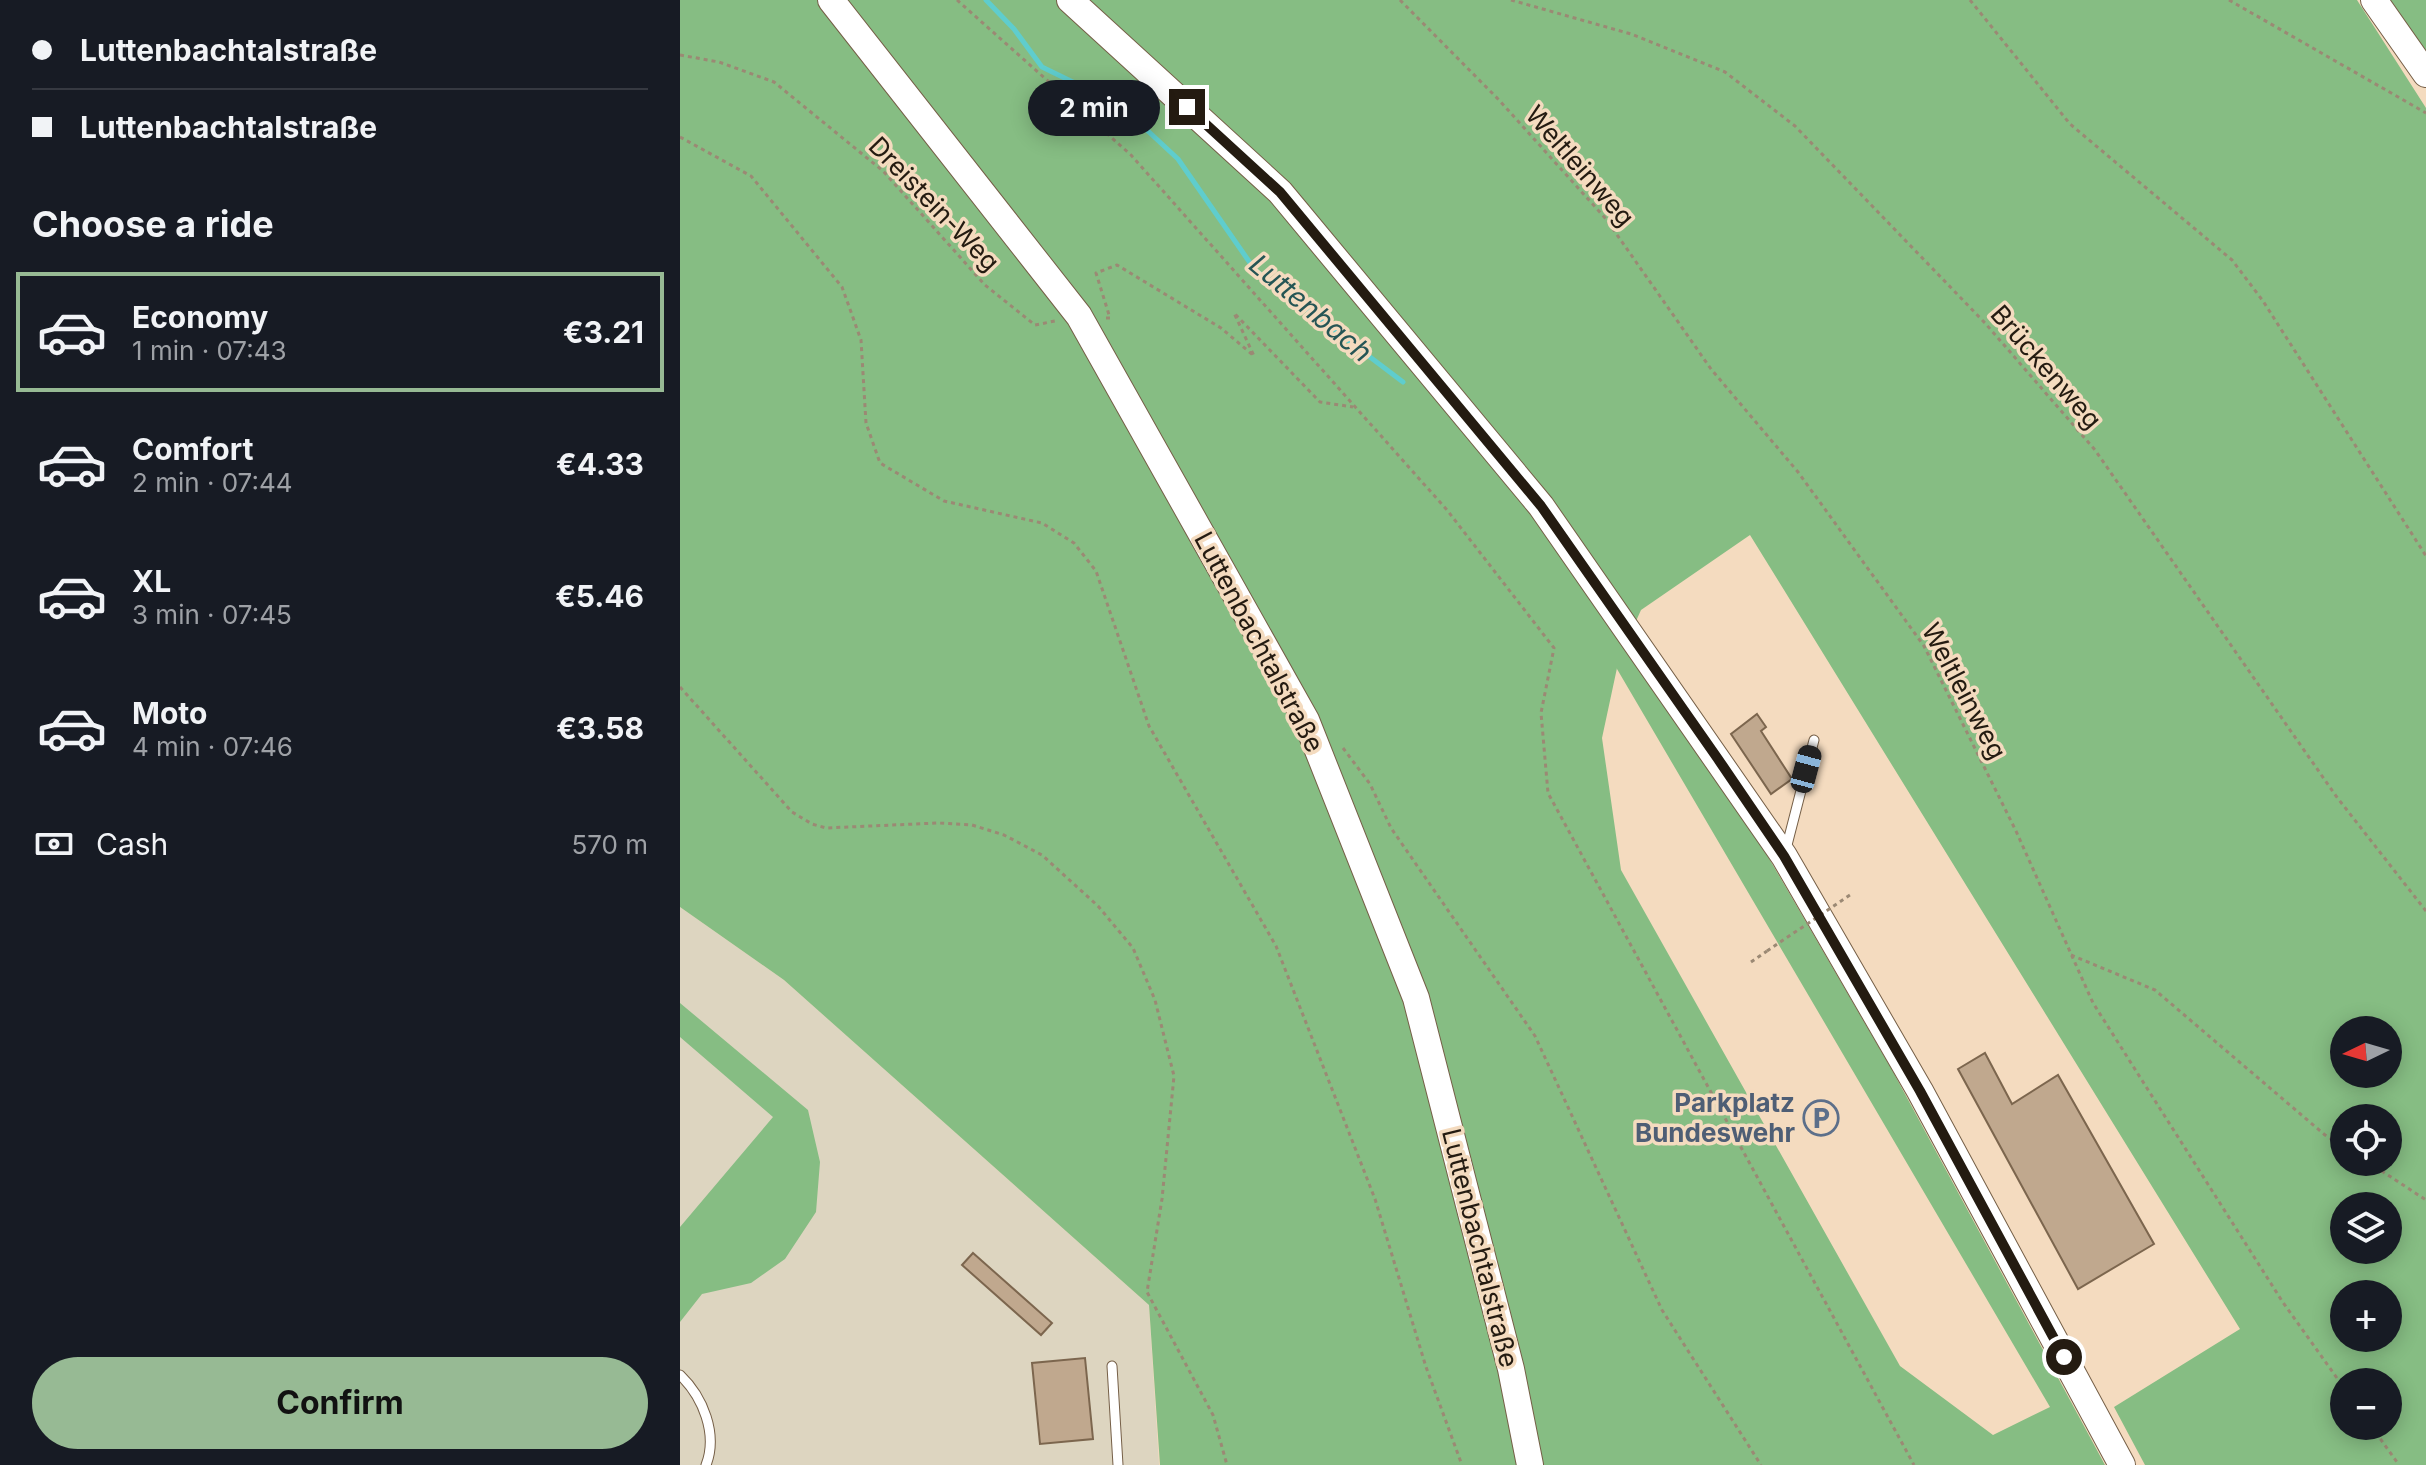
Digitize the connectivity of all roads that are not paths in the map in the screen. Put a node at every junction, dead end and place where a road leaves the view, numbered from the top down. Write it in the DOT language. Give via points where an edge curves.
graph roads {
  1 [pos="831,0"];
  2 [pos="1070,0"];
  3 [pos="2374,0"];
  4 [pos="2426,74"];
  5 [pos="1814,740"];
  6 [pos="1784,856"];
  7 [pos="1112,1366"];
  8 [pos="680,1375"];
  9 [pos="706,1465"];
  10 [pos="1118,1465"];
  11 [pos="1530,1465"];
  12 [pos="2122,1465"];
  1 -- 11 [label="street, Luttenbachtalstraße" via="1079,316 1306,720 1416,998 1511,1369"];
  2 -- 6 [label="street" via="1290,204 1541,506"];
  3 -- 4 [label="street"];
  5 -- 6 [label="lane"];
  6 -- 12 [label="street" via="1920,1091"];
  7 -- 10 [label="lane"];
  8 -- 9 [label="lane" via="693,1388 712,1432"];
}
